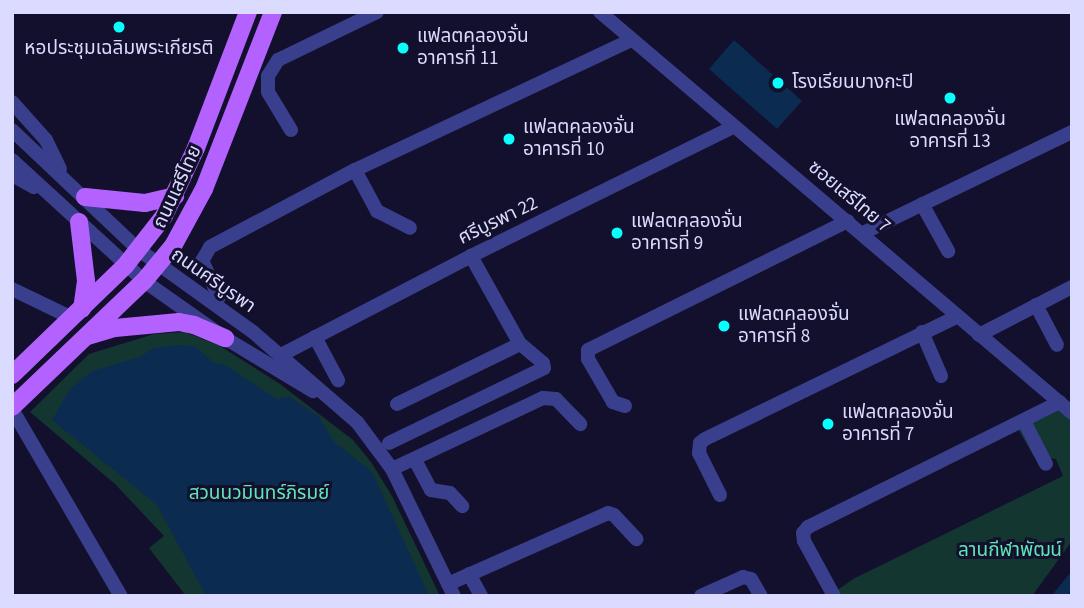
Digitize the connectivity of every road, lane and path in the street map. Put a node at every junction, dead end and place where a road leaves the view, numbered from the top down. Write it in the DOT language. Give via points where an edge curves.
graph roads {
  1 [pos="248,12"];
  2 [pos="273,12"];
  3 [pos="377,12"];
  4 [pos="600,12"];
  5 [pos="631,40"];
  6 [pos="12,102"];
  7 [pos="733,127"];
  8 [pos="12,130"];
  9 [pos="291,130"];
  10 [pos="1072,132"];
  11 [pos="12,160"];
  12 [pos="355,170"];
  13 [pos="12,174"];
  14 [pos="64,177"];
  15 [pos="45,190"];
  16 [pos="175,196"];
  17 [pos="85,197"];
  18 [pos="922,204"];
  19 [pos="848,221"];
  20 [pos="79,222"];
  21 [pos="410,228"];
  22 [pos="863,233"];
  23 [pos="139,250"];
  24 [pos="948,251"];
  25 [pos="471,256"];
  26 [pos="125,266"];
  27 [pos="158,266"];
  28 [pos="144,281"];
  29 [pos="1072,287"];
  30 [pos="12,289"];
  31 [pos="219,297"];
  32 [pos="1036,305"];
  33 [pos="77,313"];
  34 [pos="956,317"];
  35 [pos="922,332"];
  36 [pos="978,335"];
  37 [pos="85,337"];
  38 [pos="315,337"];
  39 [pos="225,338"];
  40 [pos="520,344"];
  41 [pos="1057,345"];
  42 [pos="281,355"];
  43 [pos="12,375"];
  44 [pos="941,376"];
  45 [pos="338,380"];
  46 [pos="333,402"];
  47 [pos="1060,402"];
  48 [pos="397,404"];
  49 [pos="625,406"];
  50 [pos="12,408"];
  51 [pos="1072,412"];
  52 [pos="1024,421"];
  53 [pos="580,424"];
  54 [pos="390,443"];
  55 [pos="415,460"];
  56 [pos="1046,464"];
  57 [pos="392,469"];
  58 [pos="720,495"];
  59 [pos="462,506"];
  60 [pos="636,539"];
  61 [pos="469,574"];
  62 [pos="451,590"];
  63 [pos="121,596"];
  64 [pos="481,596"];
  65 [pos="701,596"];
  66 [pos="761,596"];
  67 [pos="834,596"];
  1 -- 16 [label="main road, ถนนเสรีไทย"];
  2 -- 27 [label="main road, ถนนเสรีไทย" via="204,189"];
  3 -- 9 [label="street" via="278,60 268,76 268,92"];
  4 -- 5 [label="street, ซอยเสรีไทย 7"];
  5 -- 7 [label="street, ซอยเสรีไทย 7"];
  5 -- 12 [label="street"];
  6 -- 14 [label="street" via="46,140"];
  7 -- 19 [label="street, ซอยเสรีไทย 7"];
  7 -- 25 [label="street, ศรีบูรพา 22"];
  8 -- 14 [label="street, ถนนศรีบูรพา"];
  10 -- 18 [label="street"];
  11 -- 15 [label="street, ถนนศรีบูรพา"];
  12 -- 21 [label="street" via="376,211"];
  12 -- 31 [label="street" via="210,247 202,261"];
  13 -- 15 [label="street"];
  14 -- 17 [label="street, ถนนศรีบูรพา"];
  15 -- 20 [label="street, ถนนศรีบูรพา"];
  16 -- 17 [label="main road" via="145,203"];
  16 -- 23 [label="main road, ถนนเสรีไทย"];
  17 -- 23 [label="street, ถนนศรีบูรพา"];
  18 -- 22 [label="street"];
  18 -- 24 [label="street"];
  19 -- 22 [label="street, ซอยเสรีไทย 7"];
  19 -- 49 [label="street" via="591,348 588,359 613,402"];
  20 -- 26 [label="street, ถนนศรีบูรพา"];
  20 -- 33 [label="main road" via="86,281"];
  22 -- 34 [label="street, ซอยเสรีไทย 7"];
  23 -- 26 [label="main road, ถนนเสรีไทย"];
  23 -- 27 [label="street, ถนนศรีบูรพา"];
  25 -- 38 [label="street, ศรีบูรพา 22"];
  25 -- 40 [label="street"];
  26 -- 28 [label="street, ถนนศรีบูรพา"];
  26 -- 33 [label="main road, ถนนเสรีไทย"];
  27 -- 28 [label="main road, ถนนเสรีไทย"];
  27 -- 42 [label="street, ถนนศรีบูรพา"];
  28 -- 37 [label="main road, ถนนเสรีไทย"];
  28 -- 39 [label="street, ถนนศรีบูรพา"];
  29 -- 32 [label="street"];
  30 -- 33 [label="street"];
  32 -- 36 [label="street"];
  32 -- 41 [label="street"];
  33 -- 43 [label="main road, ถนนเสรีไทย"];
  34 -- 35 [label="street"];
  34 -- 36 [label="street, ซอยเสรีไทย 7"];
  35 -- 44 [label="street"];
  35 -- 58 [label="street" via="700,443 699,453"];
  36 -- 47 [label="street, ซอยเสรีไทย 7"];
  37 -- 39 [label="main road" via="116,328 179,322"];
  37 -- 50 [label="main road, ถนนเสรีไทย"];
  38 -- 42 [label="street, ศรีบูรพา 22"];
  38 -- 45 [label="street"];
  39 -- 46 [label="street, ถนนศรีบูรพา"];
  40 -- 48 [label="street"];
  40 -- 54 [label="street" via="544,368"];
  42 -- 46 [label="street, ถนนศรีบูรพา"];
  46 -- 57 [label="street, ถนนศรีบูรพา" via="371,438"];
  47 -- 51 [label="street, ซอยเสรีไทย 7"];
  47 -- 52 [label="street"];
  50 -- 63 [label="street"];
  52 -- 56 [label="street"];
  52 -- 67 [label="street" via="808,527 804,541"];
  53 -- 55 [label="street" via="556,399 543,398"];
  55 -- 57 [label="street"];
  55 -- 59 [label="street" via="431,490 450,493"];
  57 -- 62 [label="street, ถนนศรีบูรพา"];
  60 -- 61 [label="street" via="608,513"];
  61 -- 62 [label="street"];
  61 -- 64 [label="street"];
  65 -- 66 [label="street" via="743,577 751,579"];
}
